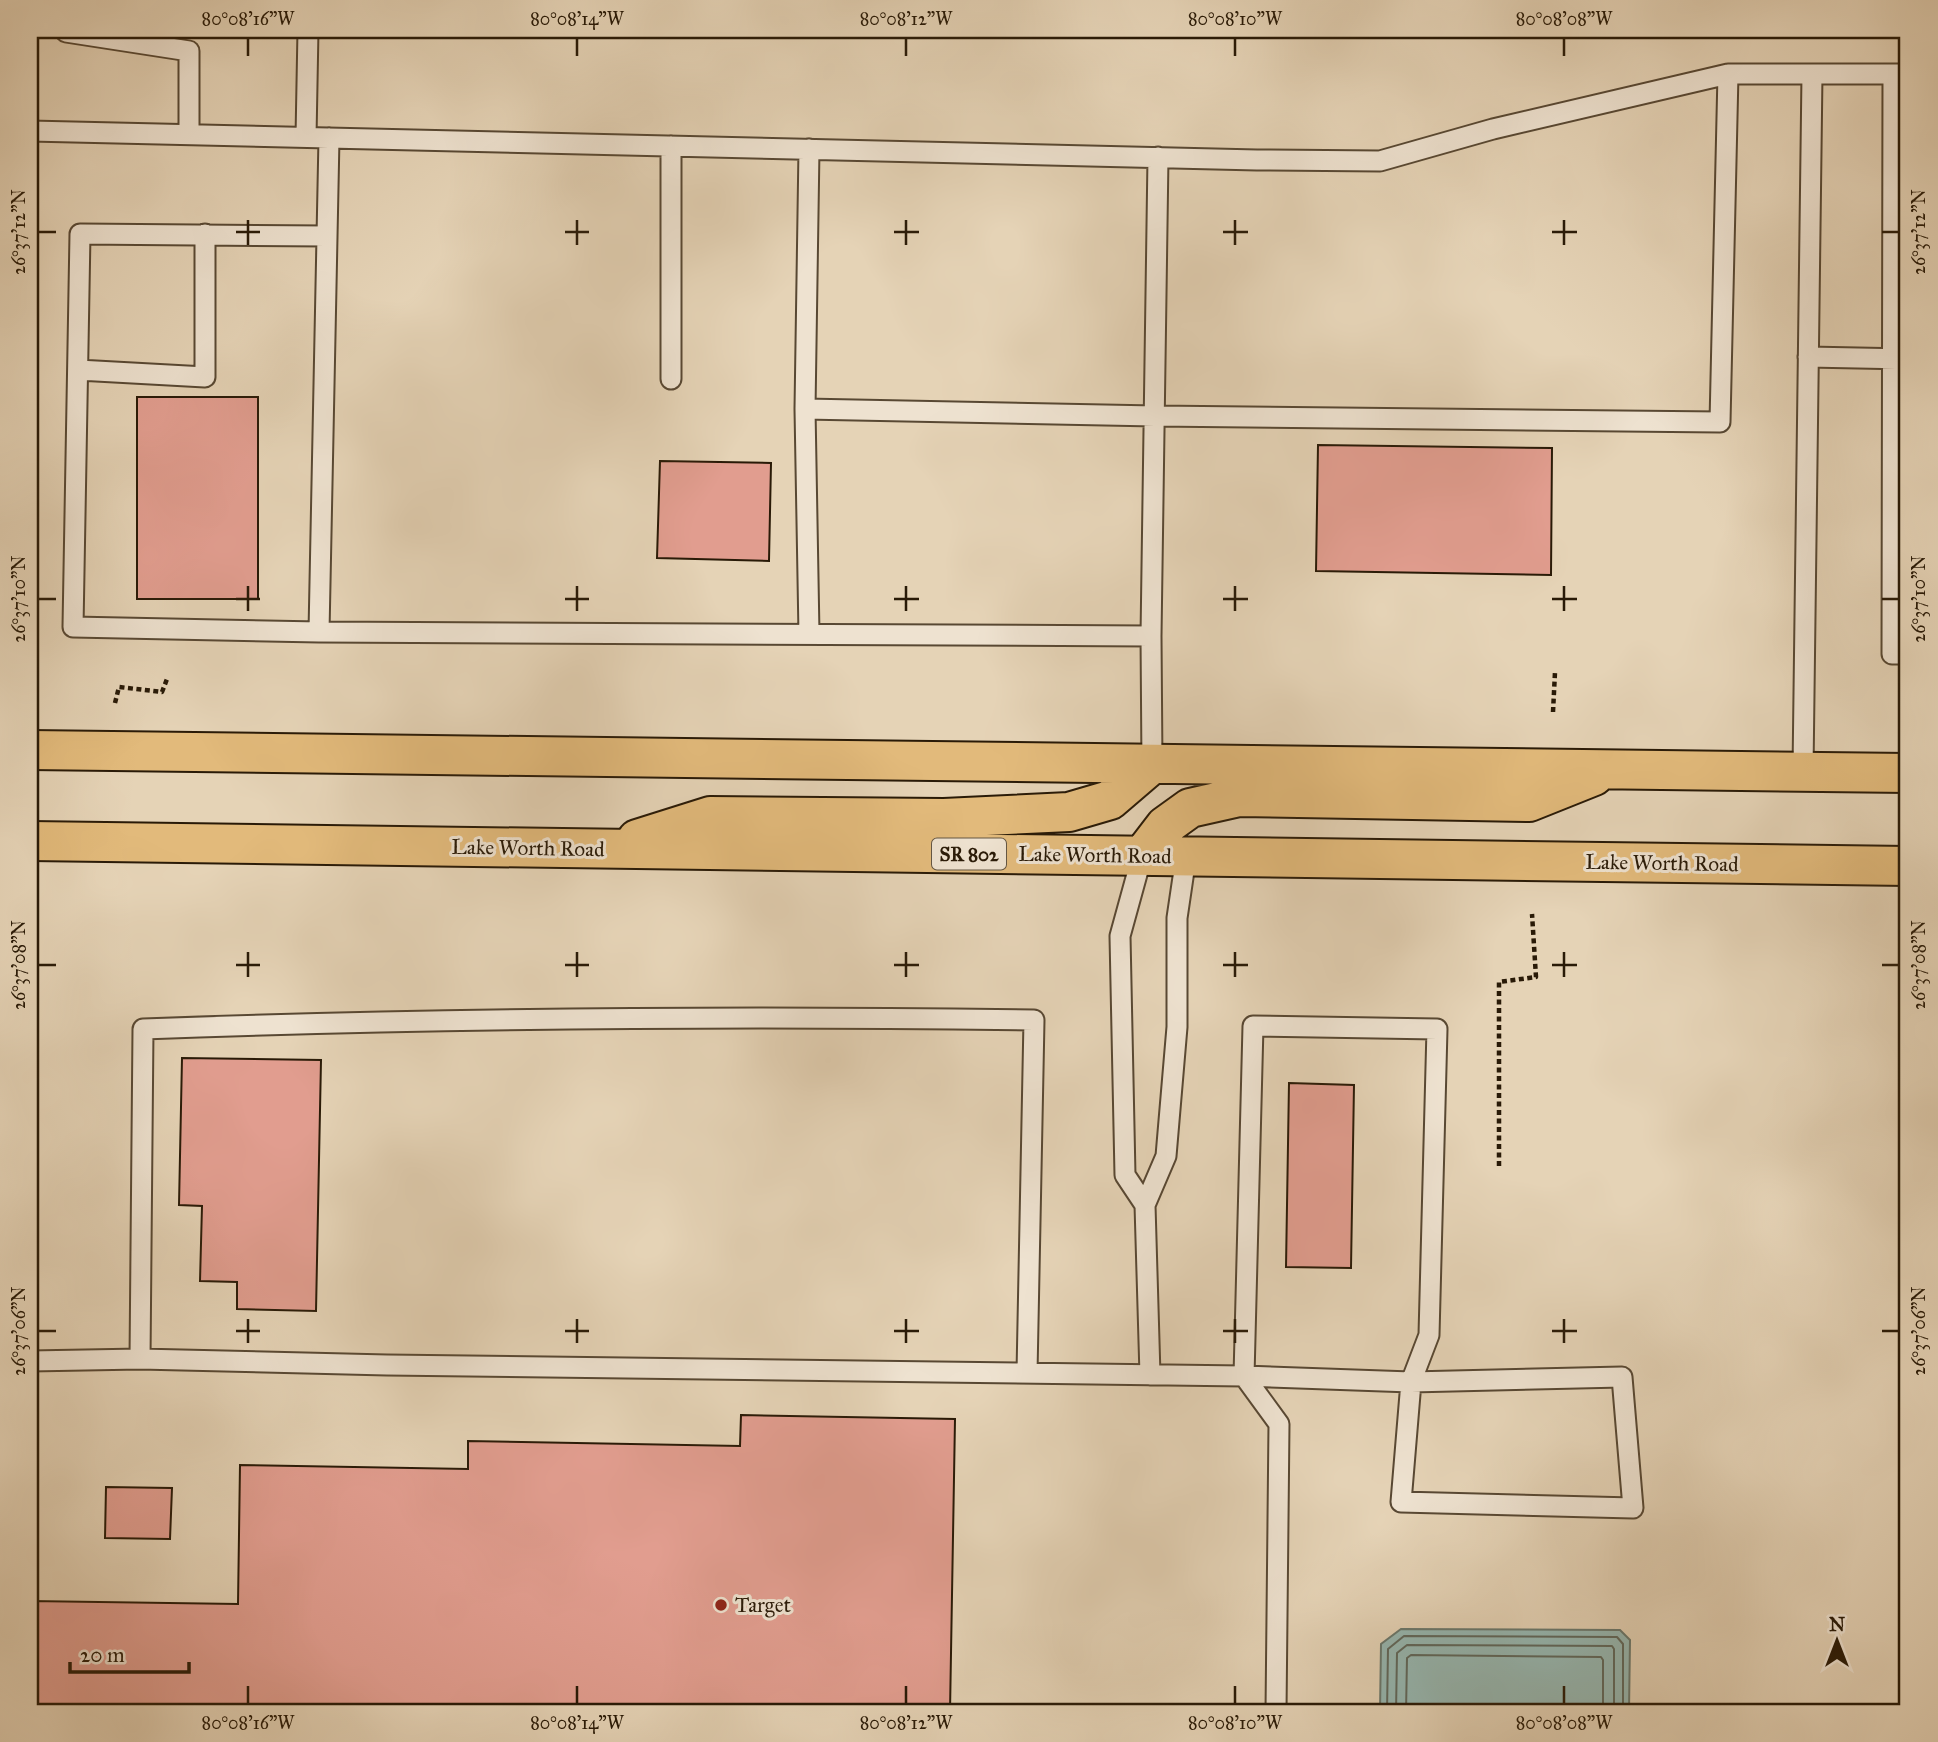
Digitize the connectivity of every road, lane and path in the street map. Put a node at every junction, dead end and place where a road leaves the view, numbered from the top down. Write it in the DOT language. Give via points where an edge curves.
graph roads {
  1 [pos="66,30"];
  2 [pos="308,30"];
  3 [pos="1728,74"];
  4 [pos="1812,74"];
  5 [pos="1901,74"];
  6 [pos="30,131"];
  7 [pos="189,134"];
  8 [pos="306,137"];
  9 [pos="329,138"];
  10 [pos="671,145"];
  11 [pos="809,149"];
  12 [pos="1158,157"];
  13 [pos="205,234"];
  14 [pos="327,236"];
  15 [pos="1808,357"];
  16 [pos="1900,359"];
  17 [pos="78,370"];
  18 [pos="671,379"];
  19 [pos="805,409"];
  20 [pos="1155,416"];
  21 [pos="319,632"];
  22 [pos="809,635"];
  23 [pos="1151,636"];
  24 [pos="1908,654"];
  25 [pos="1555,672"];
  26 [pos="167,679"];
  27 [pos="115,703"];
  28 [pos="1553,712"];
  29 [pos="30,750"];
  30 [pos="1153,764"];
  31 [pos="1613,769"];
  32 [pos="1803,771"];
  33 [pos="1908,773"];
  34 [pos="30,841"];
  35 [pos="601,849"];
  36 [pos="1142,856"];
  37 [pos="1186,857"];
  38 [pos="1908,866"];
  39 [pos="1532,914"];
  40 [pos="1499,1166"];
  41 [pos="1145,1205"];
  42 [pos="140,1359"];
  43 [pos="30,1361"];
  44 [pos="1027,1373"];
  45 [pos="1150,1375"];
  46 [pos="1244,1376"];
  47 [pos="1411,1382"];
  48 [pos="1276,1712"];
  1 -- 7 [label="lane" via="189,51"];
  2 -- 8 [label="lane"];
  3 -- 4 [label="lane"];
  3 -- 12 [label="lane" via="1493,129 1380,161"];
  3 -- 20 [label="lane" via="1720,422"];
  4 -- 5 [label="lane"];
  4 -- 15 [label="lane"];
  5 -- 16 [label="lane"];
  6 -- 7 [label="lane"];
  7 -- 8 [label="lane"];
  8 -- 9 [label="lane"];
  9 -- 10 [label="lane"];
  9 -- 14 [label="lane"];
  10 -- 11 [label="lane"];
  10 -- 18 [label="lane"];
  11 -- 12 [label="lane"];
  11 -- 19 [label="lane"];
  12 -- 20 [label="lane"];
  13 -- 14 [label="lane"];
  13 -- 17 [label="lane" via="80,234"];
  13 -- 17 [label="lane" via="205,377"];
  14 -- 21 [label="lane"];
  15 -- 16 [label="lane"];
  15 -- 32 [label="lane"];
  16 -- 24 [label="lane" via="1892,654"];
  17 -- 21 [label="lane" via="73,627"];
  19 -- 20 [label="lane"];
  19 -- 22 [label="lane"];
  20 -- 23 [label="lane"];
  21 -- 22 [label="lane"];
  22 -- 23 [label="lane"];
  23 -- 30 [label="lane"];
  25 -- 28 [label="path"];
  26 -- 27 [label="path" via="162,692 120,687"];
  29 -- 30 [label="main road"];
  30 -- 31 [label="main road"];
  30 -- 35 [label="main road" via="1110,800 1069,812 944,818 710,816"];
  31 -- 32 [label="main road"];
  31 -- 36 [label="main road" via="1529,802 1239,797 1190,808 1166,826"];
  32 -- 33 [label="main road"];
  34 -- 35 [label="main road, Lake Worth Road / SR 802"];
  35 -- 36 [label="main road, Lake Worth Road / SR 802"];
  36 -- 37 [label="main road, Lake Worth Road / SR 802"];
  36 -- 41 [label="lane" via="1121,936 1125,1175"];
  37 -- 38 [label="main road, Lake Worth Road / SR 802"];
  37 -- 41 [label="lane" via="1177,918 1177,1027 1166,1156"];
  39 -- 40 [label="path" via="1536,976 1499,982"];
  41 -- 45 [label="lane"];
  42 -- 43 [label="lane"];
  42 -- 44 [label="lane"];
  42 -- 44 [label="lane" via="143,1029 404,1020 1034,1020"];
  44 -- 45 [label="lane"];
  45 -- 46 [label="lane"];
  46 -- 47 [label="lane"];
  46 -- 47 [label="lane" via="1253,1026 1437,1029 1429,1335"];
  46 -- 48 [label="lane" via="1279,1424"];
  47 -- 47 [label="lane" via="1622,1377 1633,1508 1401,1502"];
}
